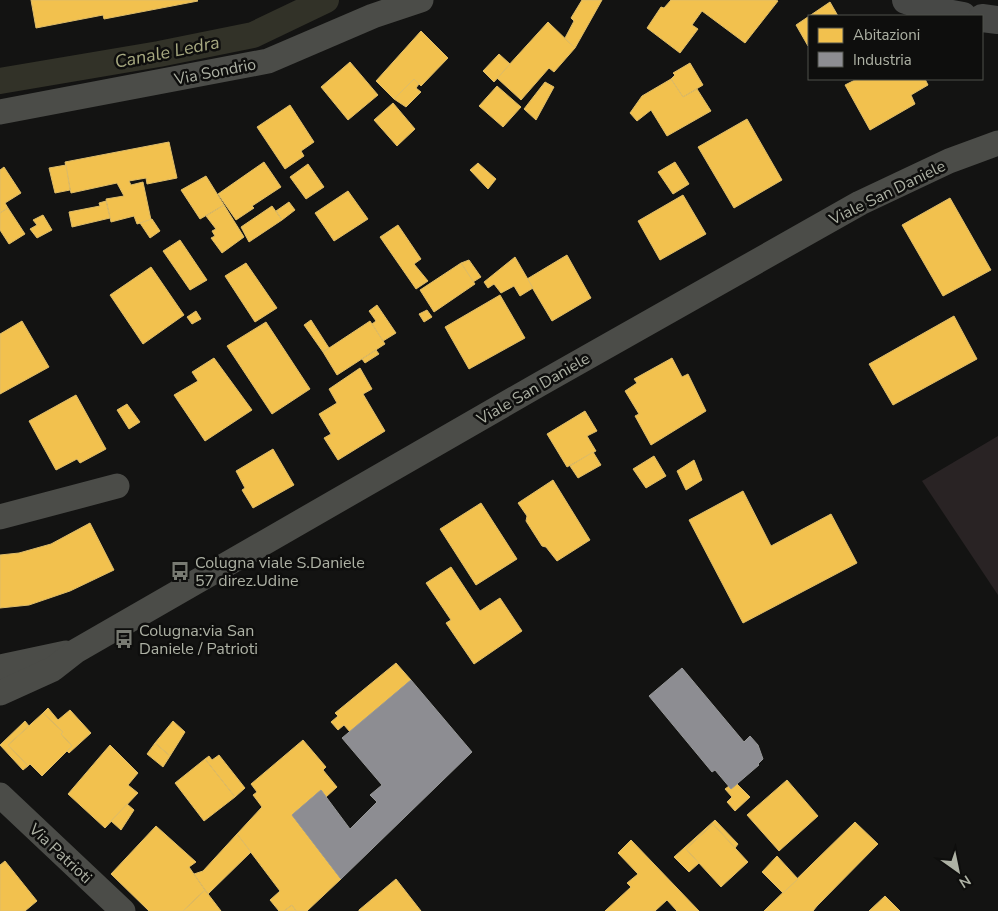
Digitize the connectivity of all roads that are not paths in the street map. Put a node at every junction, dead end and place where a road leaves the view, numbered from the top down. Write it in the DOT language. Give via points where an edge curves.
graph roads {
  1 [pos="421,0"];
  2 [pos="906,0"];
  3 [pos="369,7"];
  4 [pos="958,15"];
  5 [pos="998,15"];
  6 [pos="983,17"];
  7 [pos="983,17"];
  8 [pos="998,20"];
  9 [pos="0,112"];
  10 [pos="998,143"];
  11 [pos="117,486"];
  12 [pos="0,517"];
  13 [pos="76,652"];
  14 [pos="0,667"];
  15 [pos="0,693"];
  16 [pos="0,795"];
  17 [pos="123,911"];
  1 -- 3 [label="street, Via Sondrio"];
  2 -- 4 [label="main road"];
  3 -- 9 [label="street, Via Sondrio" via="268,61"];
  5 -- 6 [label="main road"];
  7 -- 8 [label="main road"];
  10 -- 13 [label="street, Viale San Daniele" via="949,161 860,203"];
  11 -- 12 [label="street"];
  13 -- 14 [label="street, Viale San Daniele"];
  13 -- 15 [label="street, Viale San Daniele" via="54,669"];
  16 -- 17 [label="street, Via Patrioti"];
}
